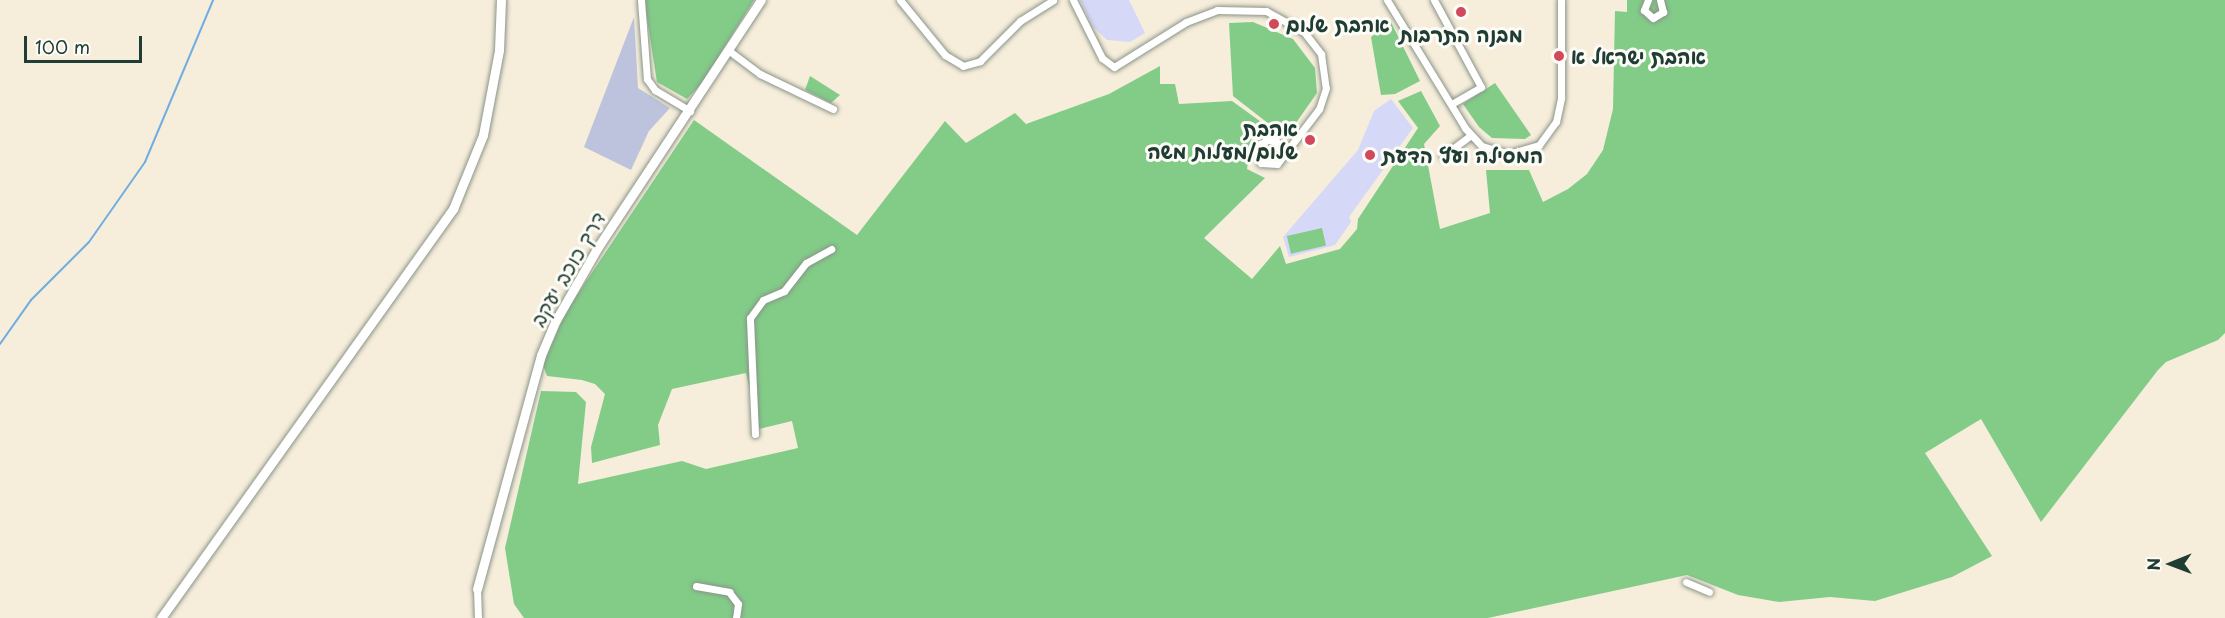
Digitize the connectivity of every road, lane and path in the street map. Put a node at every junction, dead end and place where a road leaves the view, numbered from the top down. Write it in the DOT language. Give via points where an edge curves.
graph roads {
  1 [pos="501,0"];
  2 [pos="641,0"];
  3 [pos="761,0"];
  4 [pos="900,0"];
  5 [pos="1053,0"];
  6 [pos="1073,0"];
  7 [pos="1388,0"];
  8 [pos="1561,0"];
  9 [pos="1648,0"];
  10 [pos="1661,1"];
  11 [pos="1438,2"];
  12 [pos="728,50"];
  13 [pos="1451,104"];
  14 [pos="833,110"];
  15 [pos="690,111"];
  16 [pos="1471,135"];
  17 [pos="1295,140"];
  18 [pos="1280,144"];
  19 [pos="1282,153"];
  20 [pos="1443,156"];
  21 [pos="831,249"];
  22 [pos="755,434"];
  23 [pos="1686,582"];
  24 [pos="696,586"];
  25 [pos="477,589"];
  26 [pos="1709,592"];
  27 [pos="161,618"];
  28 [pos="478,618"];
  29 [pos="736,618"];
  1 -- 27 [label="main road" via="499,50 486,124 475,164 453,208"];
  2 -- 15 [label="street" via="647,79 655,90"];
  3 -- 12 [label="main road, דרך כוכב יעקב"];
  4 -- 5 [label="street" via="945,55 963,66 980,61 1020,21"];
  6 -- 17 [label="street" via="1102,58 1114,67 1186,22 1217,10 1250,8 1289,22 1304,32 1321,54 1326,76 1319,109"];
  7 -- 13 [label="street"];
  8 -- 16 [label="street" via="1561,98 1553,129 1528,151 1508,154 1491,152"];
  9 -- 10 [label="street" via="1644,10 1653,18 1663,12"];
  11 -- 13 [label="street" via="1481,87"];
  12 -- 14 [label="street" via="764,77"];
  12 -- 15 [label="main road, דרך כוכב יעקב"];
  13 -- 16 [label="street"];
  15 -- 25 [label="main road, דרך כוכב יעקב" via="598,247 555,320 541,355"];
  16 -- 20 [label="street"];
  17 -- 18 [label="street"];
  17 -- 19 [label="street"];
  18 -- 19 [label="street"];
  18 -- 19 [label="street" via="1263,141 1257,156 1261,163 1273,165"];
  21 -- 22 [label="street" via="806,262 783,291 763,300 750,318"];
  23 -- 26 [label="street"];
  24 -- 29 [label="street" via="729,592 738,604"];
  25 -- 28 [label="street"];
}
